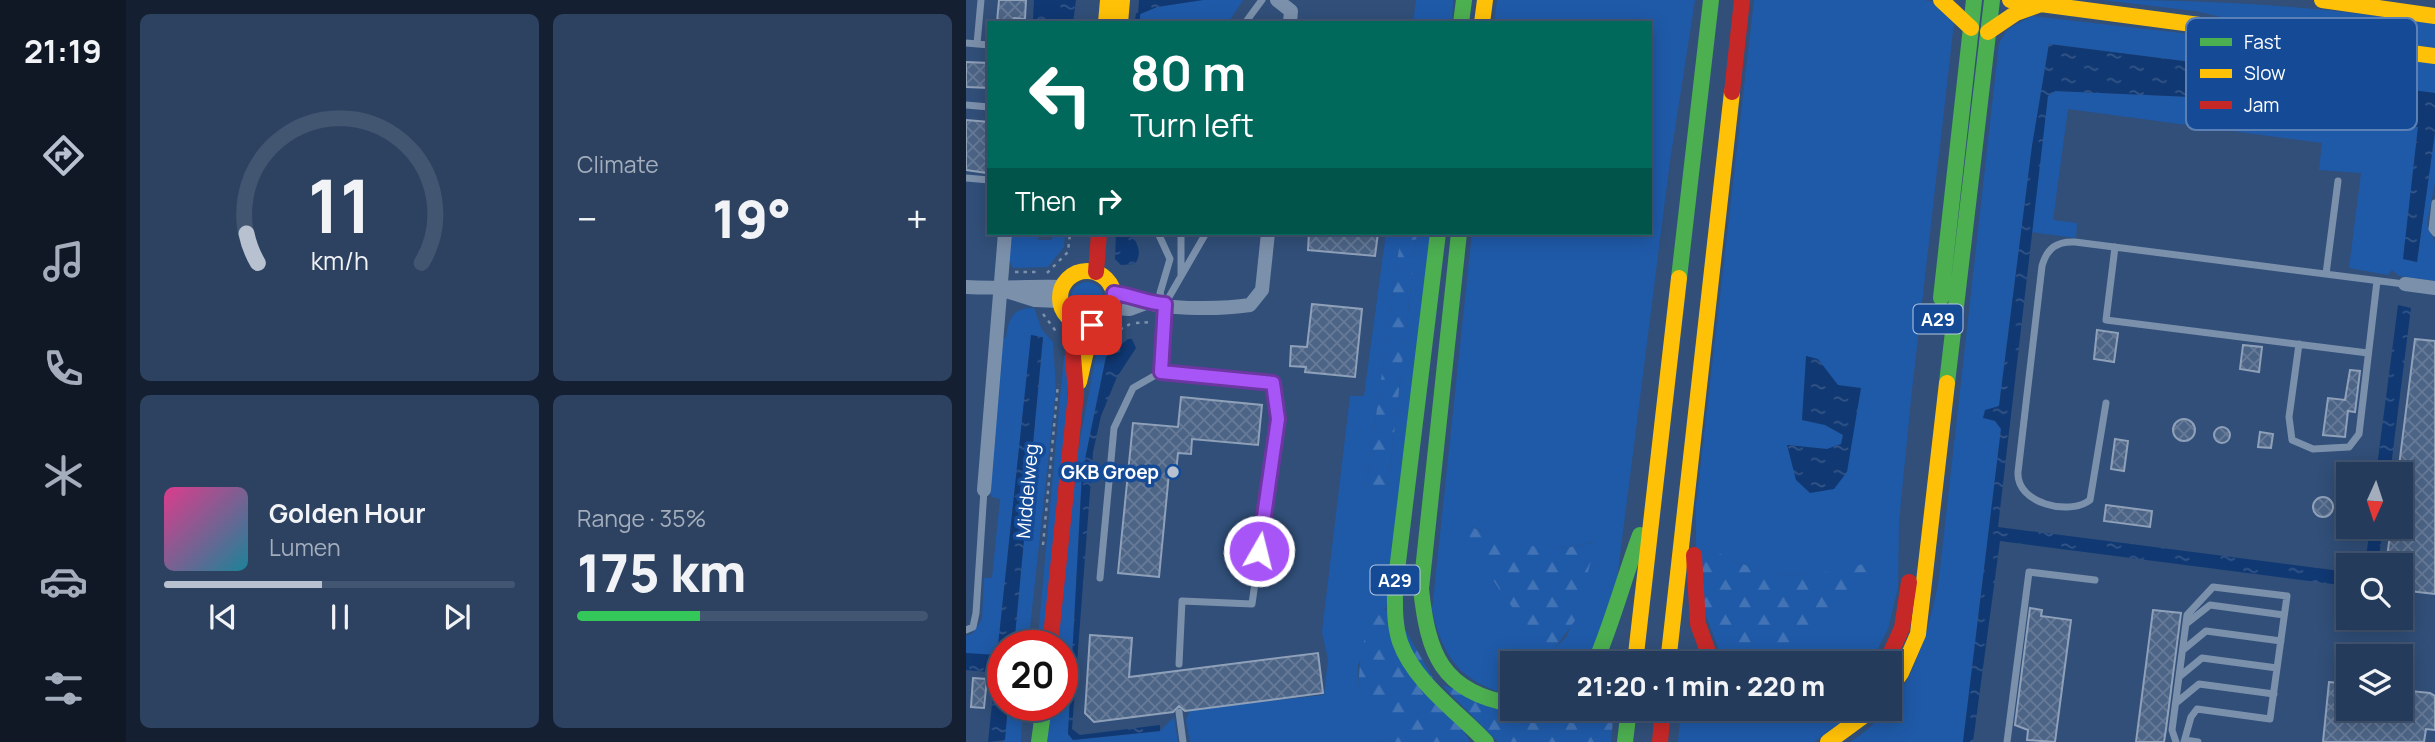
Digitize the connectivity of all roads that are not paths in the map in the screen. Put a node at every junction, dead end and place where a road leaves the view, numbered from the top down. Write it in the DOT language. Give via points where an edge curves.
graph roads {
  1 [pos="981,0"];
  2 [pos="1108,0"];
  3 [pos="1122,0"];
  4 [pos="1262,0"];
  5 [pos="1277,0"];
  6 [pos="1464,0"];
  7 [pos="1485,0"];
  8 [pos="1941,0"];
  9 [pos="1974,0"];
  10 [pos="1992,0"];
  11 [pos="2010,0"];
  12 [pos="2322,0"];
  13 [pos="2041,4"];
  14 [pos="1710,6"];
  15 [pos="1741,8"];
  16 [pos="2435,16"];
  17 [pos="1106,21"];
  18 [pos="1120,21"];
  19 [pos="1246,21"];
  20 [pos="1290,21"];
  21 [pos="1461,21"];
  22 [pos="1482,21"];
  23 [pos="2186,23"];
  24 [pos="1971,28"];
  25 [pos="1988,32"];
  26 [pos="966,43"];
  27 [pos="977,44"];
  28 [pos="987,45"];
  29 [pos="2417,54"];
  30 [pos="2435,56"];
  31 [pos="966,105"];
  32 [pos="987,107"];
  33 [pos="966,178"];
  34 [pos="987,180"];
  35 [pos="2338,181"];
  36 [pos="2435,204"];
  37 [pos="2435,233"];
  38 [pos="1005,235"];
  39 [pos="1087,235"];
  40 [pos="1099,235"];
  41 [pos="1159,235"];
  42 [pos="1181,235"];
  43 [pos="1205,235"];
  44 [pos="1268,235"];
  45 [pos="1437,235"];
  46 [pos="1459,235"];
  47 [pos="2115,247"];
  48 [pos="1090,272"];
  49 [pos="2326,274"];
  50 [pos="1181,276"];
  51 [pos="2377,281"];
  52 [pos="2405,284"];
  53 [pos="966,287"];
  54 [pos="2435,288"];
  55 [pos="1001,289"];
  56 [pos="1061,294"];
  57 [pos="1113,300"];
  58 [pos="1165,304"];
  59 [pos="1163,322"];
  60 [pos="1084,324"];
  61 [pos="2299,344"];
  62 [pos="2368,353"];
  63 [pos="1161,372"];
  64 [pos="2106,403"];
  65 [pos="1693,435"];
  66 [pos="984,490"];
  67 [pos="1654,498"];
  68 [pos="1100,578"];
  69 [pos="2095,580"];
  70 [pos="2284,615"];
  71 [pos="2186,624"];
  72 [pos="966,630"];
  73 [pos="1052,630"];
  74 [pos="2281,641"];
  75 [pos="2183,650"];
  76 [pos="1600,651"];
  77 [pos="1635,651"];
  78 [pos="1669,651"];
  79 [pos="1704,651"];
  80 [pos="1891,651"];
  81 [pos="1179,664"];
  82 [pos="2277,668"];
  83 [pos="1902,671"];
  84 [pos="2179,677"];
  85 [pos="2274,694"];
  86 [pos="1500,703"];
  87 [pos="2176,703"];
  88 [pos="1179,712"];
  89 [pos="1042,721"];
  90 [pos="1628,721"];
  91 [pos="1662,721"];
  92 [pos="1857,721"];
  93 [pos="2185,741"];
  94 [pos="1039,742"];
  95 [pos="1183,742"];
  96 [pos="1486,742"];
  97 [pos="1625,742"];
  98 [pos="1660,742"];
  99 [pos="1828,742"];
  100 [pos="2007,742"];
  101 [pos="2176,742"];
  102 [pos="2198,742"];
  1 -- 27 [label="lane"];
  2 -- 17 [label="main road"];
  3 -- 18 [label="main road"];
  4 -- 19 [label="lane"];
  5 -- 20 [label="street" via="1291,11"];
  6 -- 21 [label="main road"];
  7 -- 22 [label="main road"];
  8 -- 24 [label="main road"];
  9 -- 24 [label="main road, A29"];
  10 -- 25 [label="main road, A29"];
  11 -- 13 [label="main road"];
  12 -- 16 [label="main road"];
  13 -- 23 [label="main road"];
  13 -- 25 [label="main road" via="2016,13"];
  14 -- 67 [label="main road"];
  15 -- 65 [label="main road"];
  24 -- 80 [label="main road, A29" via="1907,596 1902,628"];
  25 -- 83 [label="main road, A29" via="1919,634"];
  26 -- 27 [label="lane"];
  27 -- 28 [label="lane"];
  29 -- 30 [label="main road"];
  31 -- 32 [label="lane"];
  33 -- 34 [label="lane"];
  35 -- 49 [label="lane"];
  36 -- 37 [label="lane"];
  38 -- 55 [label="street"];
  39 -- 48 [label="main road"];
  40 -- 48 [label="main road"];
  41 -- 58 [label="lane" via="1170,259 1160,293"];
  42 -- 50 [label="lane"];
  43 -- 50 [label="lane"];
  44 -- 58 [label="street" via="1262,290 1250,305"];
  45 -- 96 [label="main road, A29" via="1395,613 1402,646 1431,686"];
  46 -- 86 [label="main road, A29" via="1421,589 1429,642 1447,672 1487,702"];
  47 -- 49 [label="lane"];
  47 -- 61 [label="lane" via="2106,320"];
  47 -- 64 [label="lane" via="2062,242 2050,249 2044,260 2018,472 2020,489 2029,498 2070,506 2090,500"];
  48 -- 56 [label="main road" via="1074,274"];
  48 -- 57 [label="main road" via="1110,284"];
  49 -- 51 [label="lane"];
  50 -- 58 [label="lane"];
  51 -- 52 [label="lane"];
  51 -- 62 [label="lane"];
  52 -- 54 [label="street"];
  53 -- 55 [label="street"];
  55 -- 56 [label="street"];
  55 -- 66 [label="street"];
  56 -- 60 [label="main road" via="1068,318"];
  57 -- 58 [label="street" via="1129,309 1146,303"];
  57 -- 60 [label="main road" via="1100,322"];
  58 -- 59 [label="street"];
  59 -- 63 [label="lane"];
  60 -- 73 [label="main road, Middelweg"];
  61 -- 62 [label="lane"];
  61 -- 62 [label="lane" via="2290,431 2295,443 2313,449 2336,450 2355,441"];
  63 -- 68 [label="lane" via="1133,388 1114,428"];
  63 -- 81 [label="lane" via="1273,383 1278,419 1252,604 1182,601"];
  65 -- 78 [label="main road"];
  65 -- 79 [label="main road" via="1694,607"];
  66 -- 72 [label="lane" via="976,612 972,627"];
  67 -- 76 [label="main road"];
  67 -- 77 [label="main road"];
  69 -- 100 [label="lane" via="2029,572"];
  70 -- 71 [label="lane" via="2210,605"];
  70 -- 71 [label="lane" via="2287,596 2213,587 2187,615"];
  70 -- 74 [label="lane"];
  71 -- 75 [label="lane"];
  74 -- 75 [label="lane" via="2206,631"];
  74 -- 82 [label="lane"];
  75 -- 84 [label="lane"];
  82 -- 84 [label="lane" via="2203,658"];
  82 -- 85 [label="lane"];
  84 -- 87 [label="lane"];
  85 -- 87 [label="lane" via="2199,684"];
  85 -- 93 [label="lane" via="2270,719 2197,709"];
  87 -- 101 [label="lane" via="2172,730"];
  88 -- 95 [label="lane"];
  89 -- 94 [label="main road"];
  90 -- 97 [label="main road"];
  91 -- 98 [label="main road"];
  92 -- 99 [label="main road"];
  93 -- 102 [label="lane"];
}
